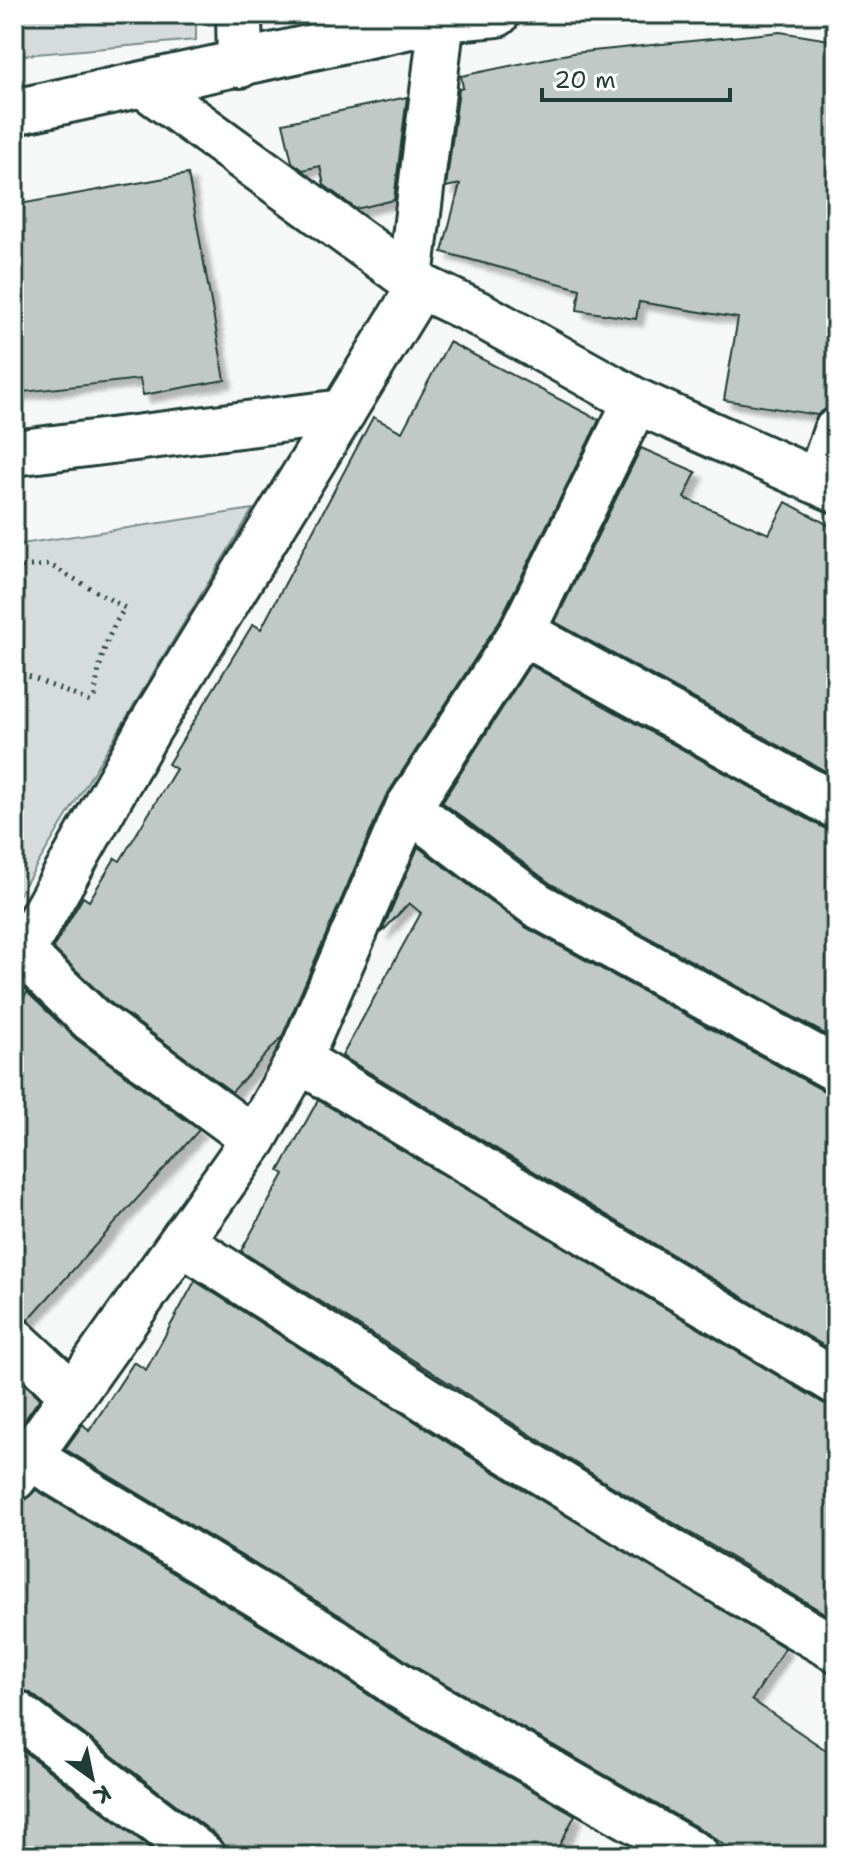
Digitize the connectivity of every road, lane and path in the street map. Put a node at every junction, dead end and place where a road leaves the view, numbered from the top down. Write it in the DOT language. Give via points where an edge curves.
graph roads {
  1 [pos="239,14"];
  2 [pos="463,16"];
  3 [pos="240,65"];
  4 [pos="145,86"];
  5 [pos="14,112"];
  6 [pos="415,282"];
  7 [pos="636,401"];
  8 [pos="343,412"];
  9 [pos="836,431"];
  10 [pos="14,453"];
  11 [pos="828,485"];
  12 [pos="14,567"];
  13 [pos="522,632"];
  14 [pos="14,670"];
  15 [pos="94,703"];
  16 [pos="148,730"];
  17 [pos="836,806"];
  18 [pos="408,808"];
  19 [pos="18,950"];
  20 [pos="299,1060"];
  21 [pos="836,1069"];
  22 [pos="254,1139"];
  23 [pos="184,1244"];
  24 [pos="14,1340"];
  25 [pos="836,1382"];
  26 [pos="72,1394"];
  27 [pos="21,1468"];
  28 [pos="836,1649"];
  29 [pos="14,1712"];
  30 [pos="202,1856"];
  31 [pos="697,1856"];
  1 -- 3 [label="street"];
  2 -- 3 [label="street"];
  2 -- 6 [label="street"];
  3 -- 4 [label="street"];
  4 -- 5 [label="street"];
  4 -- 6 [label="street"];
  6 -- 7 [label="street"];
  6 -- 8 [label="street"];
  7 -- 11 [label="street"];
  7 -- 13 [label="street"];
  8 -- 10 [label="street"];
  8 -- 16 [label="street"];
  9 -- 11 [label="street"];
  12 -- 15 [label="path" via="50,565 125,608 109,631"];
  13 -- 17 [label="street"];
  13 -- 18 [label="street"];
  14 -- 15 [label="path"];
  15 -- 16 [label="path"];
  16 -- 19 [label="street"];
  18 -- 20 [label="street"];
  18 -- 21 [label="street" via="537,905"];
  19 -- 22 [label="street" via="91,1019"];
  20 -- 22 [label="street"];
  20 -- 25 [label="street"];
  22 -- 23 [label="street"];
  23 -- 26 [label="street"];
  23 -- 28 [label="street" via="495,1445"];
  24 -- 26 [label="street"];
  26 -- 27 [label="street"];
  27 -- 31 [label="street" via="333,1640 401,1687"];
  29 -- 30 [label="street"];
}
